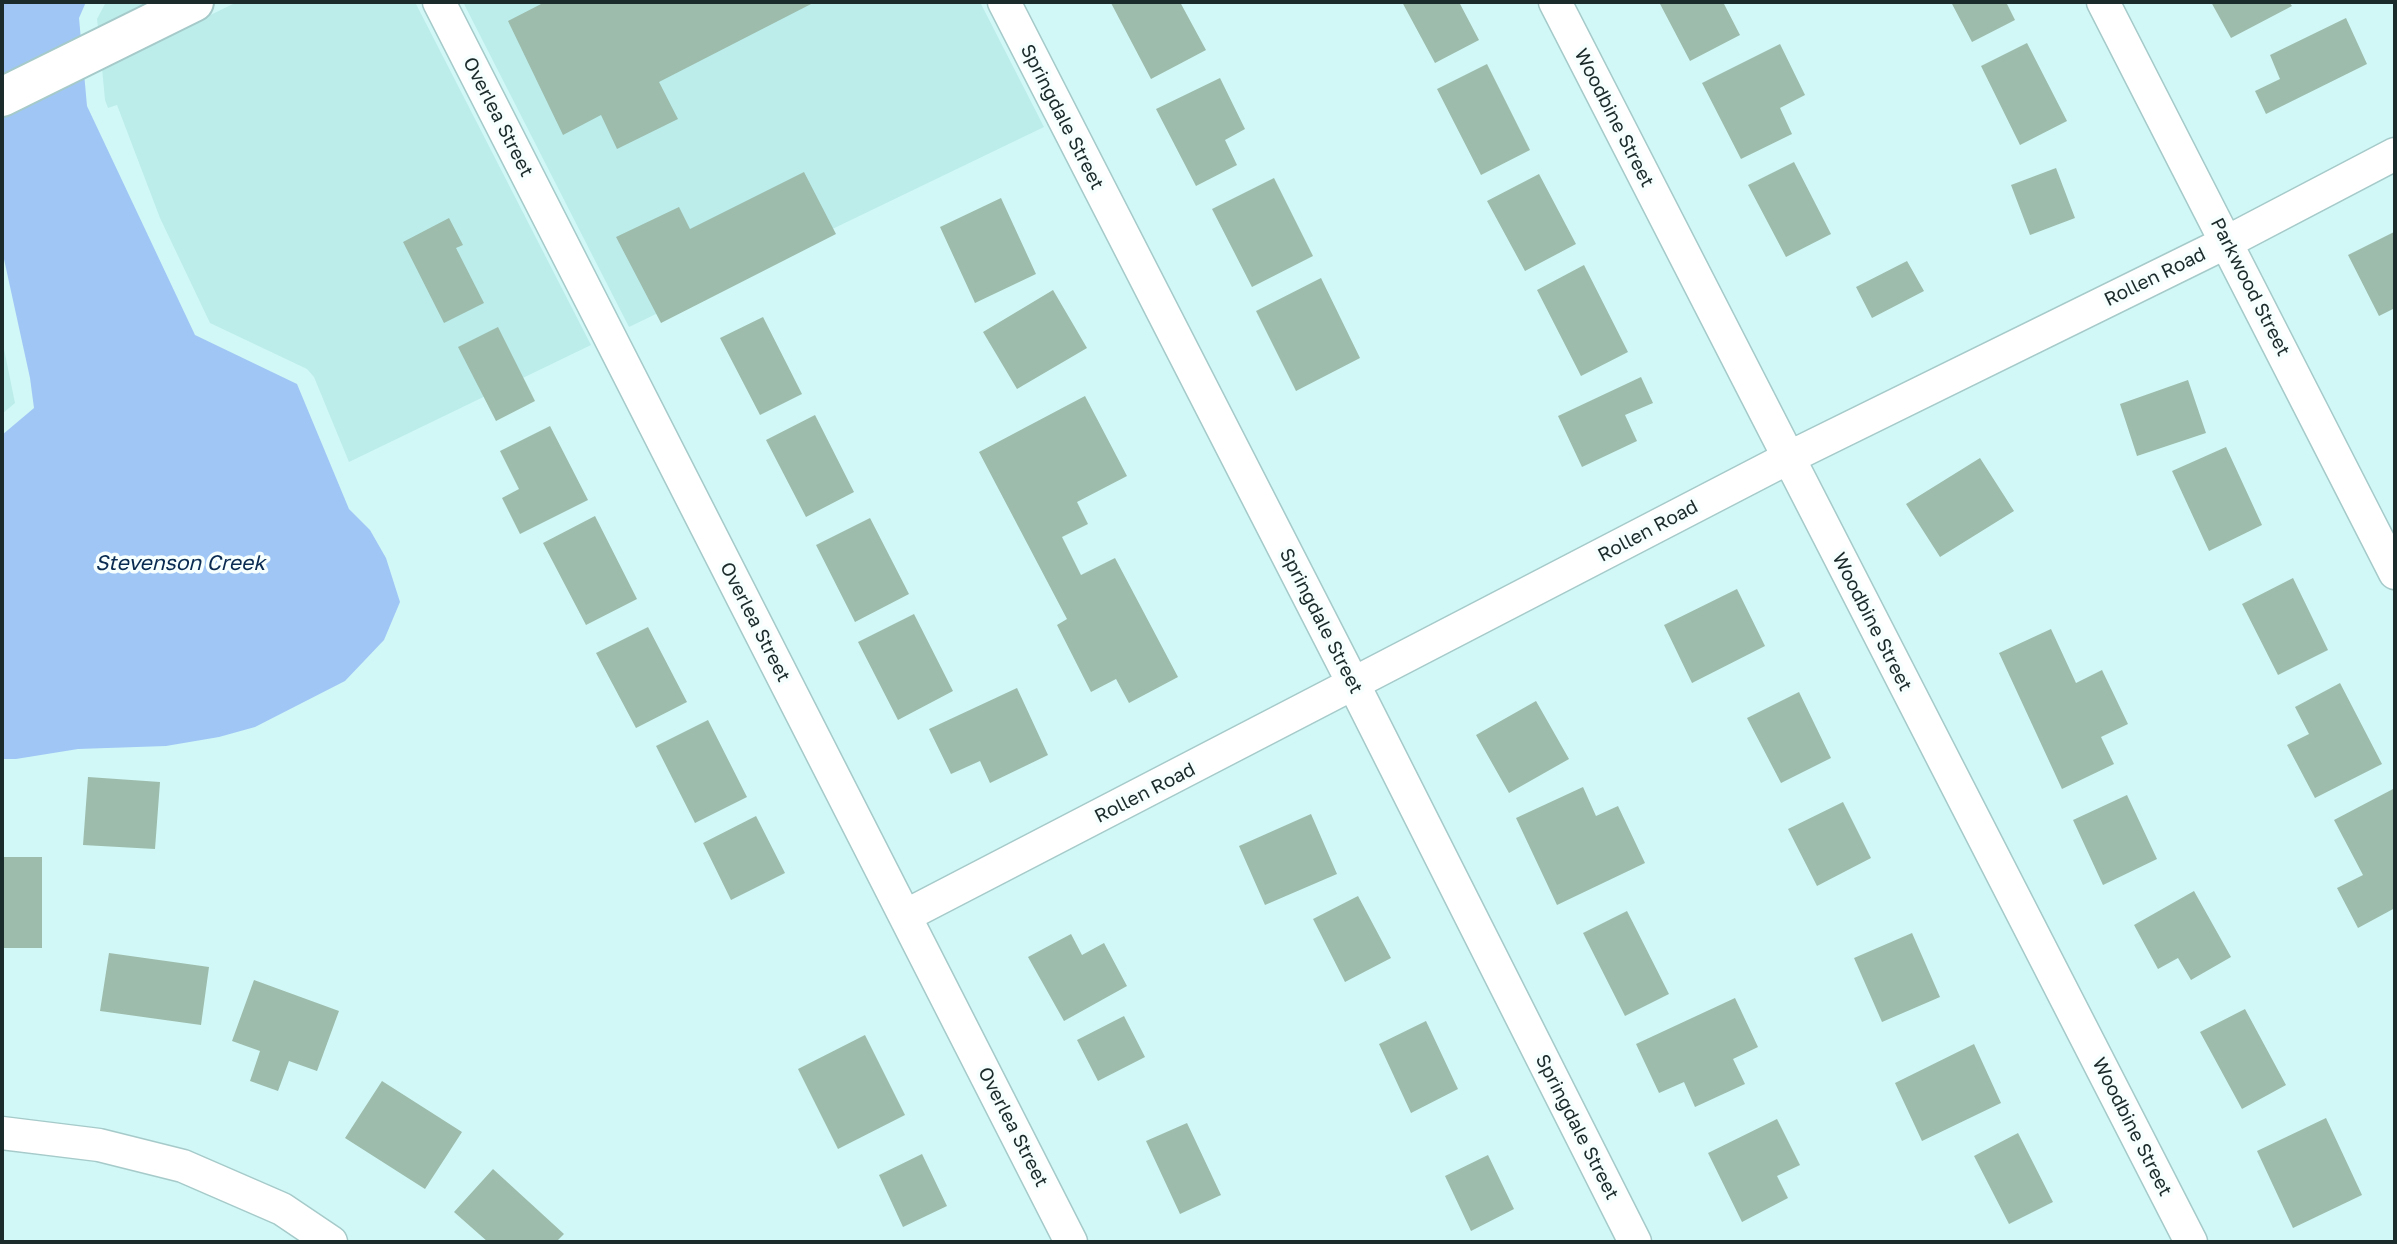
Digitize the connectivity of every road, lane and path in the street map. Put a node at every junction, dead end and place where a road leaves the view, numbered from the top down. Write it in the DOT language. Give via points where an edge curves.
graph roads {
  1 [pos="439,2"];
  2 [pos="1004,2"];
  3 [pos="1555,2"];
  4 [pos="2104,2"];
  5 [pos="191,3"];
  6 [pos="2,97"];
  7 [pos="2395,154"];
  8 [pos="2227,242"];
  9 [pos="1788,458"];
  10 [pos="2395,573"];
  11 [pos="1354,685"];
  12 [pos="905,916"];
  13 [pos="2,1133"];
  14 [pos="331,1242"];
  15 [pos="1071,1242"];
  16 [pos="1635,1242"];
  17 [pos="2191,1242"];
  1 -- 12 [label="street, Overlea Street"];
  2 -- 11 [label="street, Springdale Street"];
  3 -- 9 [label="street, Woodbine Street"];
  4 -- 8 [label="street, Parkwood Street"];
  5 -- 6 [label="street"];
  7 -- 8 [label="street, Rollen Road"];
  8 -- 9 [label="street, Rollen Road"];
  8 -- 10 [label="street, Parkwood Street"];
  9 -- 11 [label="street, Rollen Road"];
  9 -- 17 [label="street, Woodbine Street"];
  11 -- 12 [label="street, Rollen Road"];
  11 -- 16 [label="street, Springdale Street"];
  12 -- 15 [label="street, Overlea Street"];
  13 -- 14 [label="street" via="99,1145 183,1166 282,1209"];
}
